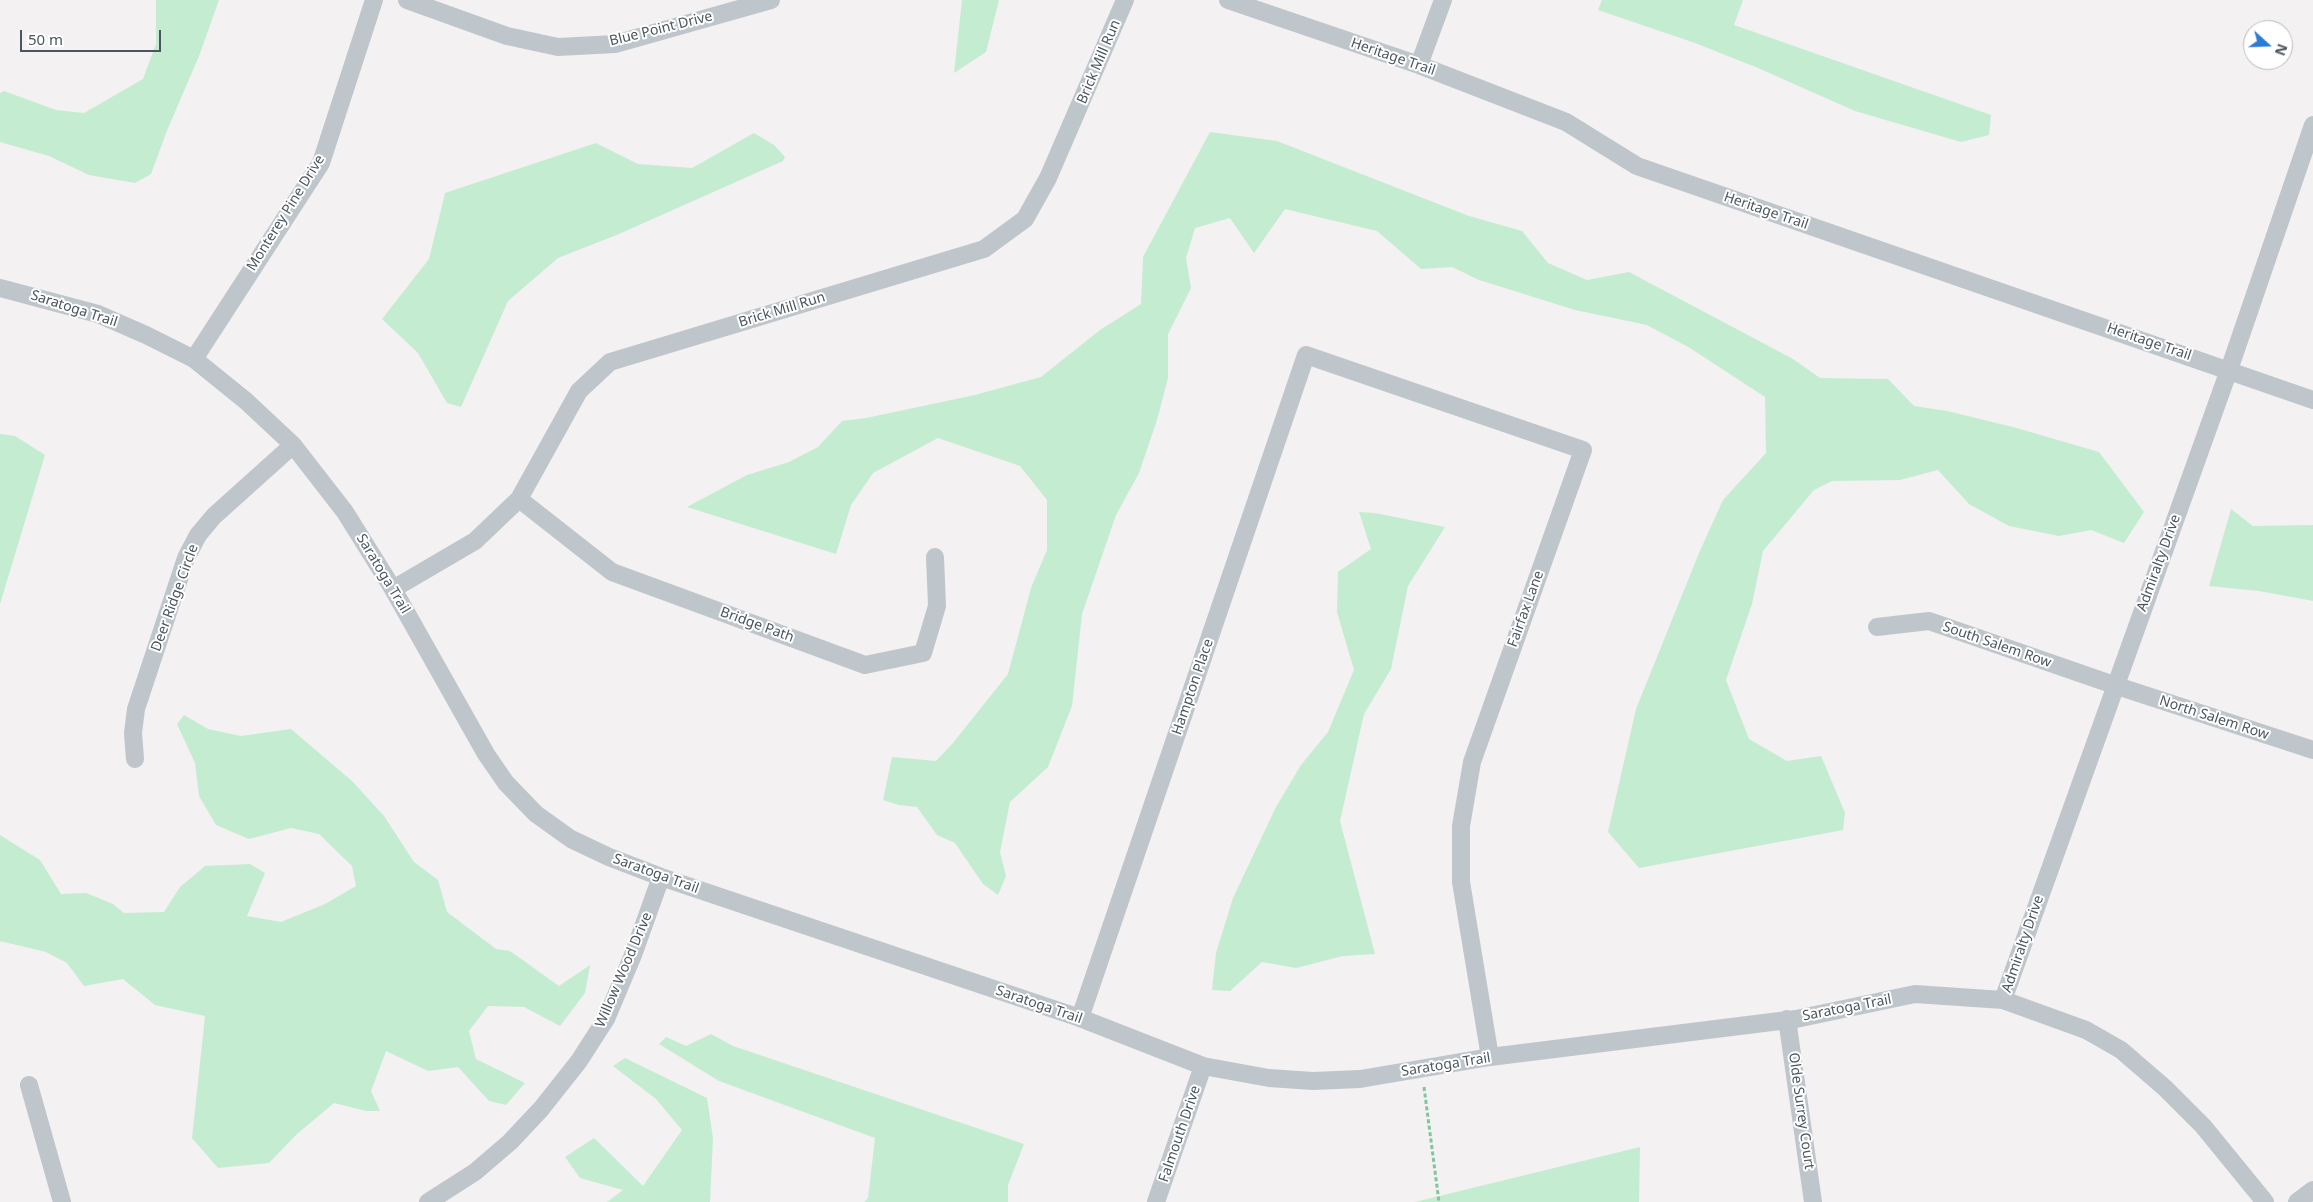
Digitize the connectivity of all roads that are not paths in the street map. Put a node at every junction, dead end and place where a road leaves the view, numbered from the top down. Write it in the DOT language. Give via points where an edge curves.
graph roads {
  1 [pos="374,0"];
  2 [pos="407,0"];
  3 [pos="771,0"];
  4 [pos="1125,0"];
  5 [pos="1228,0"];
  6 [pos="1443,0"];
  7 [pos="1419,65"];
  8 [pos="2313,126"];
  9 [pos="0,288"];
  10 [pos="1306,355"];
  11 [pos="194,358"];
  12 [pos="2229,370"];
  13 [pos="2313,400"];
  14 [pos="293,445"];
  15 [pos="519,499"];
  16 [pos="935,557"];
  17 [pos="393,589"];
  18 [pos="1877,627"];
  19 [pos="2114,685"];
  20 [pos="2313,750"];
  21 [pos="135,759"];
  22 [pos="661,877"];
  23 [pos="2003,1000"];
  24 [pos="1080,1018"];
  25 [pos="1787,1019"];
  26 [pos="1490,1057"];
  27 [pos="1203,1066"];
  28 [pos="29,1085"];
  29 [pos="2313,1190"];
  30 [pos="62,1202"];
  31 [pos="428,1202"];
  32 [pos="1156,1202"];
  33 [pos="1813,1202"];
  34 [pos="2265,1202"];
  35 [pos="2297,1202"];
  1 -- 11 [label="street, Monterey Pine Drive" via="321,163"];
  2 -- 3 [label="street, Blue Point Drive" via="507,36 558,47 615,44"];
  4 -- 15 [label="street, Brick Mill Run" via="1048,178 1025,219 984,249 610,362 579,391"];
  5 -- 7 [label="street, Heritage Trail"];
  6 -- 7 [label="street"];
  7 -- 12 [label="street, Heritage Trail" via="1566,122 1637,166"];
  8 -- 12 [label="street, Admiralty Drive"];
  9 -- 11 [label="street, Saratoga Trail" via="98,314"];
  10 -- 24 [label="street, Hampton Place"];
  10 -- 26 [label="street, Fairfax Lane" via="1583,450 1472,762 1461,826 1461,882"];
  11 -- 14 [label="street, Saratoga Trail"];
  12 -- 13 [label="street, Heritage Trail"];
  12 -- 19 [label="street, Admiralty Drive"];
  14 -- 17 [label="street, Saratoga Trail" via="345,512"];
  14 -- 21 [label="street, Deer Ridge Circle" via="214,516 190,550 136,709 133,733"];
  15 -- 16 [label="street, Bridge Path" via="612,572 865,664 923,653 936,606"];
  15 -- 17 [label="street, Brick Mill Run" via="475,541"];
  17 -- 22 [label="street, Saratoga Trail" via="486,754 506,783 536,814 571,839"];
  18 -- 19 [label="street, South Salem Row" via="1929,621"];
  19 -- 20 [label="street, North Salem Row"];
  19 -- 23 [label="street, Admiralty Drive"];
  22 -- 24 [label="street, Saratoga Trail"];
  22 -- 31 [label="street, Willow Wood Drive" via="606,1019 579,1061 510,1142 475,1172"];
  23 -- 25 [label="street, Saratoga Trail" via="1915,994"];
  23 -- 34 [label="street, Saratoga Trail" via="2086,1030 2121,1050 2203,1126"];
  24 -- 27 [label="street, Saratoga Trail"];
  25 -- 26 [label="street, Saratoga Trail"];
  25 -- 33 [label="street, Olde Surrey Court"];
  26 -- 27 [label="street, Saratoga Trail" via="1360,1079 1313,1081 1269,1078"];
  27 -- 32 [label="street, Falmouth Drive"];
  28 -- 30 [label="street"];
  29 -- 35 [label="street"];
}
